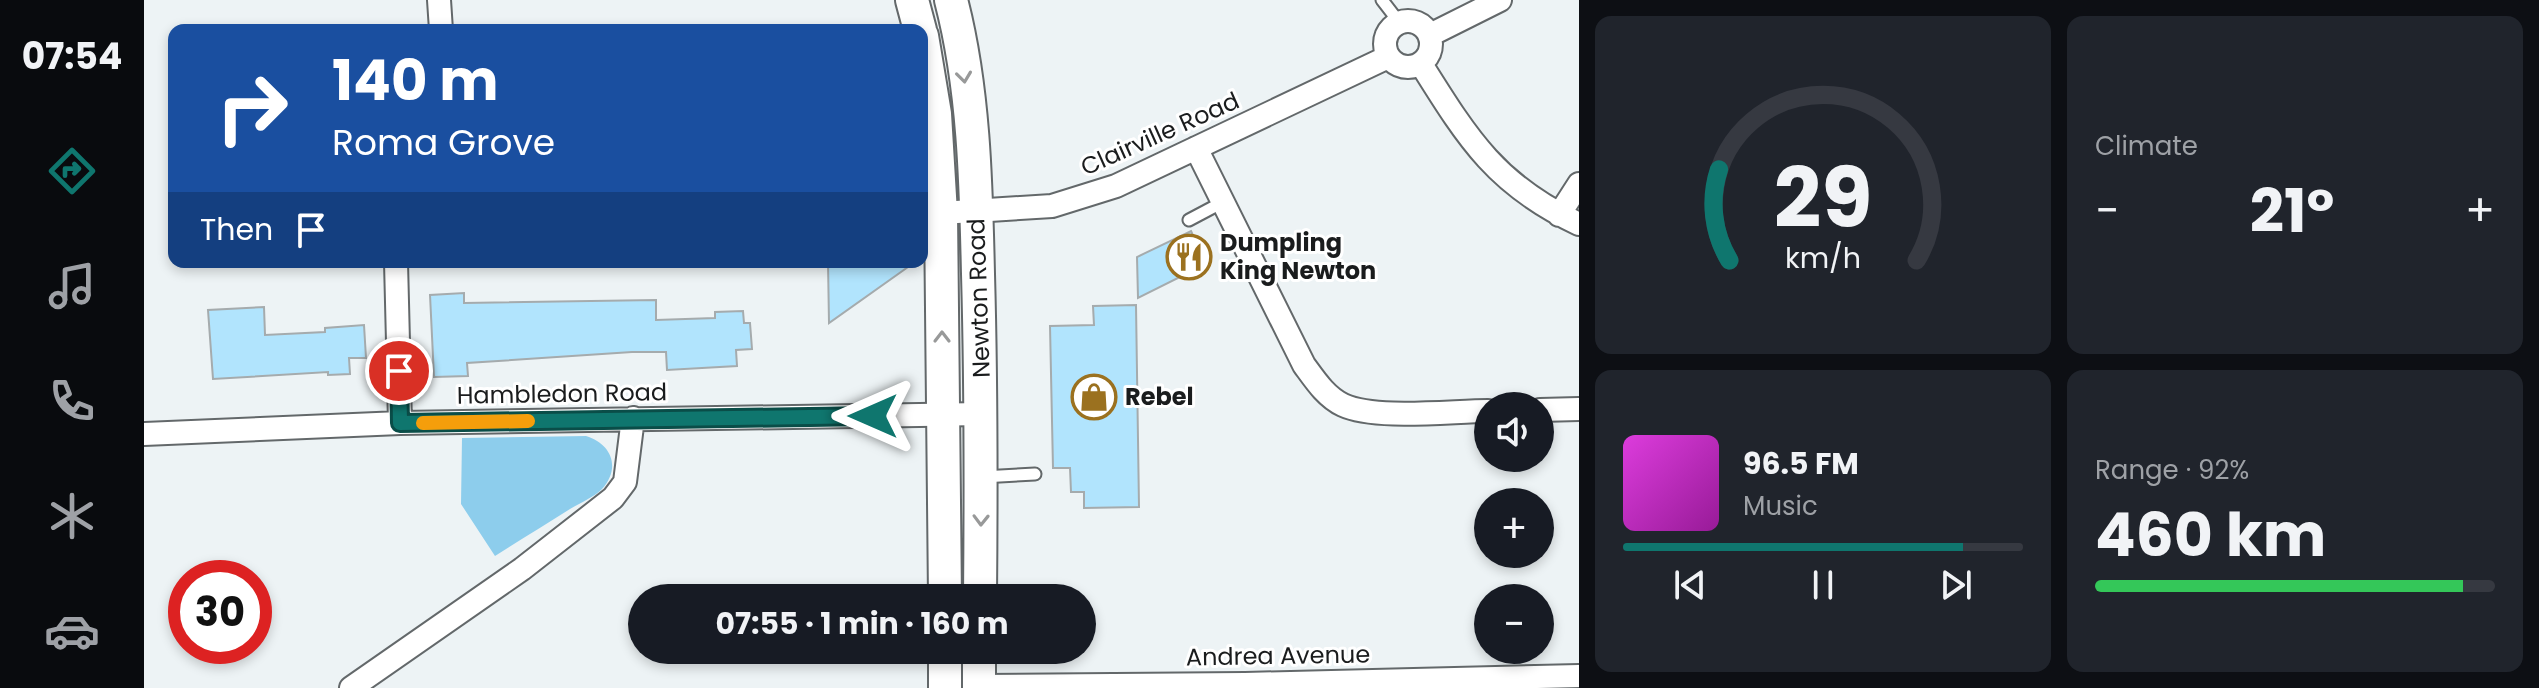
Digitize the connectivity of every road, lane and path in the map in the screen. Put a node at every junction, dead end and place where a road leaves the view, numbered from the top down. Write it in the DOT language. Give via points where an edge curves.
graph roads {
  1 [pos="439,0"];
  2 [pos="912,0"];
  3 [pos="951,0"];
  4 [pos="1382,0"];
  5 [pos="1500,0"];
  6 [pos="1399,22"];
  7 [pos="441,24"];
  8 [pos="918,24"];
  9 [pos="1430,35"];
  10 [pos="1388,57"];
  11 [pos="1421,64"];
  12 [pos="928,72"];
  13 [pos="1196,148"];
  14 [pos="1579,184"];
  15 [pos="1223,202"];
  16 [pos="977,212"];
  17 [pos="941,213"];
  18 [pos="1189,220"];
  19 [pos="1569,220"];
  20 [pos="396,268"];
  21 [pos="1579,409"];
  22 [pos="1554,410"];
  23 [pos="1474,411"];
  24 [pos="982,414"];
  25 [pos="942,415"];
  26 [pos="633,418"];
  27 [pos="400,423"];
  28 [pos="144,434"];
  29 [pos="1035,474"];
  30 [pos="982,477"];
  31 [pos="945,584"];
  32 [pos="980,584"];
  33 [pos="945,664"];
  34 [pos="979,664"];
  35 [pos="1579,676"];
  36 [pos="1245,686"];
  37 [pos="979,687"];
  38 [pos="351,688"];
  39 [pos="945,688"];
  1 -- 7 [label="street"];
  2 -- 8 [label="main road"];
  3 -- 16 [label="main road, Newton Road, one-way"];
  4 -- 6 [label="lane"];
  5 -- 9 [label="street"];
  6 -- 9 [label="street" via="1417,22"];
  6 -- 10 [label="street" via="1386,35"];
  9 -- 11 [label="street" via="1430,55"];
  10 -- 11 [label="street" via="1407,68"];
  10 -- 13 [label="street, Clairville Road"];
  11 -- 19 [label="street" via="1492,166"];
  12 -- 17 [label="main road, Newton Road"];
  13 -- 15 [label="street"];
  13 -- 16 [label="street, Clairville Road" via="1080,199"];
  14 -- 19 [label="street"];
  15 -- 18 [label="lane"];
  15 -- 23 [label="street" via="1321,389 1344,405 1378,412"];
  16 -- 17 [label="street, Clairville Road"];
  16 -- 24 [label="main road, Newton Road"];
  25 -- 17 [label="main road, Newton Road, one-way"];
  20 -- 27 [label="street"];
  21 -- 22 [label="street"];
  24 -- 25 [label="street, Hambledon Road"];
  24 -- 30 [label="main road, Newton Road"];
  25 -- 26 [label="street, Hambledon Road"];
  25 -- 31 [label="main road, Newton Road"];
  26 -- 27 [label="street, Hambledon Road"];
  26 -- 38 [label="street" via="625,482 613,498 522,569"];
  27 -- 28 [label="street, Hambledon Road"];
  29 -- 30 [label="lane"];
  30 -- 32 [label="main road, Newton Road, one-way"];
  33 -- 39 [label="main road"];
  34 -- 37 [label="main road"];
  35 -- 36 [label="street, Andrea Avenue"];
  36 -- 37 [label="street, Andrea Avenue"];
}
